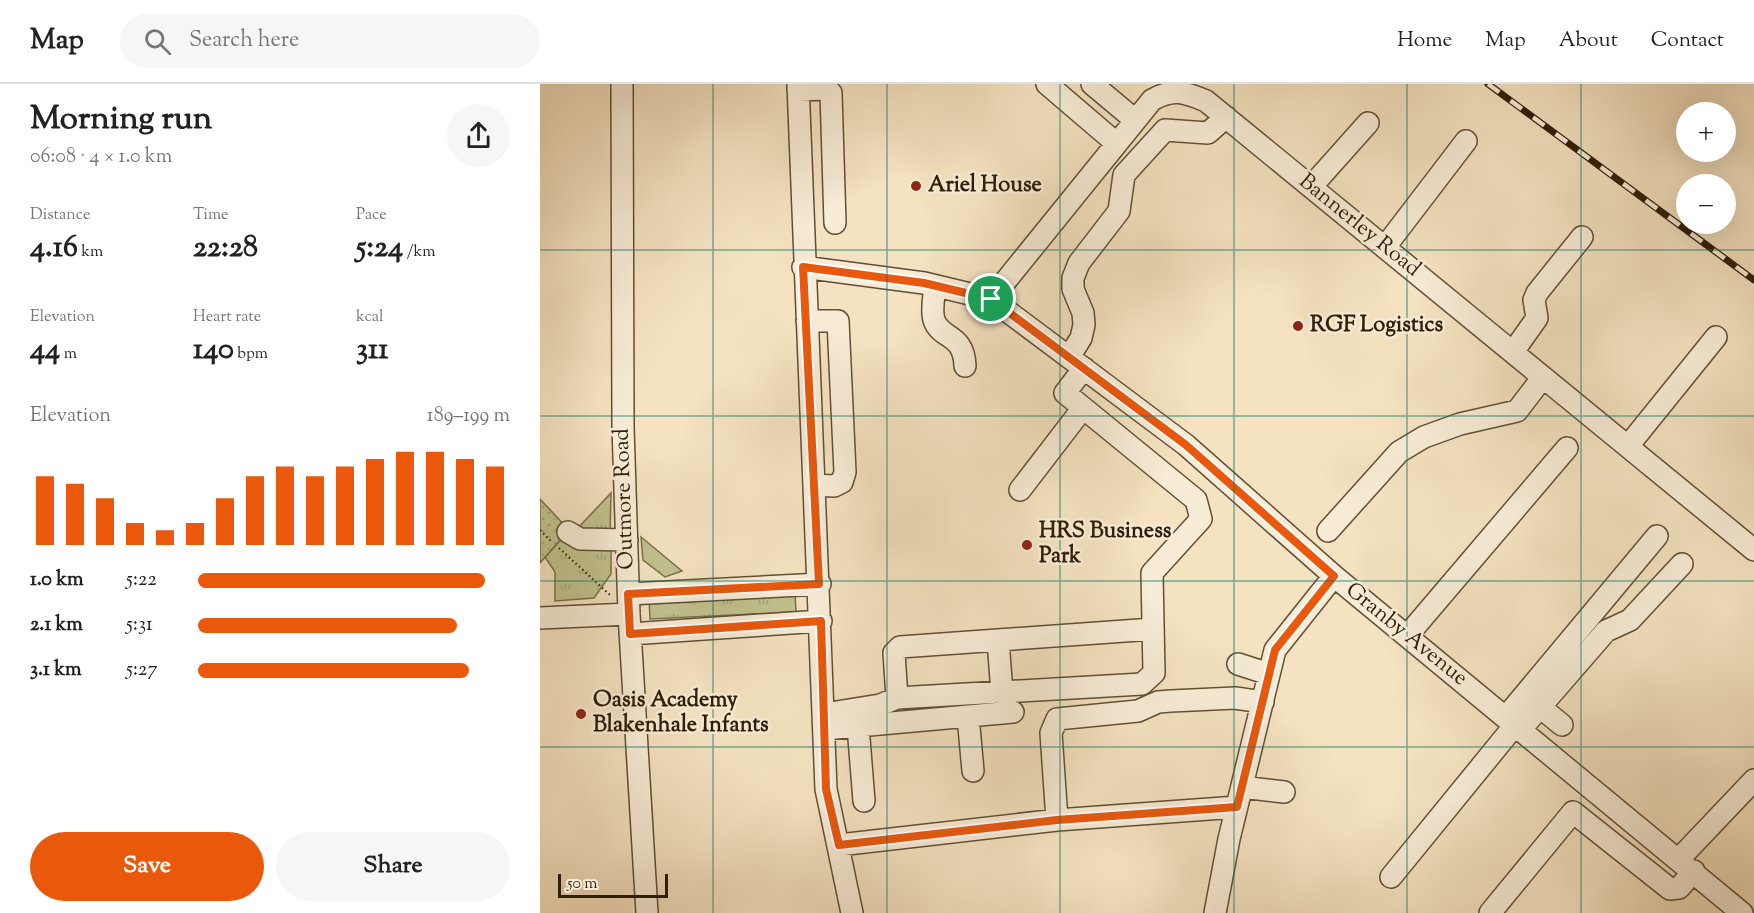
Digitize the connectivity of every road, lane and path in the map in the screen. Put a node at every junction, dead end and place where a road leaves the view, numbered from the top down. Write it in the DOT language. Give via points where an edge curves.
graph roads {
  1 [pos="622,84"];
  2 [pos="1047,84"];
  3 [pos="1092,84"];
  4 [pos="798,87"];
  5 [pos="1164,88"];
  6 [pos="1196,90"];
  7 [pos="1226,117"];
  8 [pos="1135,120"];
  9 [pos="1368,123"];
  10 [pos="1466,141"];
  11 [pos="1116,143"];
  12 [pos="1311,187"];
  13 [pos="834,201"];
  14 [pos="801,202"];
  15 [pos="835,223"];
  16 [pos="1582,237"];
  17 [pos="1384,247"];
  18 [pos="803,267"];
  19 [pos="935,286"];
  20 [pos="991,299"];
  21 [pos="807,321"];
  22 [pos="1716,337"];
  23 [pos="1513,352"];
  24 [pos="839,354"];
  25 [pos="809,356"];
  26 [pos="1076,362"];
  27 [pos="964,366"];
  28 [pos="1543,377"];
  29 [pos="1083,408"];
  30 [pos="1628,446"];
  31 [pos="1567,448"];
  32 [pos="816,485"];
  33 [pos="1020,490"];
  34 [pos="540,530"];
  35 [pos="1328,531"];
  36 [pos="568,532"];
  37 [pos="1657,536"];
  38 [pos="627,540"];
  39 [pos="1754,550"];
  40 [pos="1682,564"];
  41 [pos="1334,576"];
  42 [pos="819,584"];
  43 [pos="629,614"];
  44 [pos="540,618"];
  45 [pos="821,621"];
  46 [pos="1153,629"];
  47 [pos="1407,636"];
  48 [pos="998,640"];
  49 [pos="1238,664"];
  50 [pos="1269,674"];
  51 [pos="1002,693"];
  52 [pos="897,698"];
  53 [pos="1263,702"];
  54 [pos="1540,707"];
  55 [pos="1013,712"];
  56 [pos="968,716"];
  57 [pos="825,722"];
  58 [pos="1514,724"];
  59 [pos="1562,725"];
  60 [pos="858,726"];
  61 [pos="973,771"];
  62 [pos="1754,780"];
  63 [pos="1592,787"];
  64 [pos="1284,792"];
  65 [pos="1239,797"];
  66 [pos="864,801"];
  67 [pos="1573,812"];
  68 [pos="1057,820"];
  69 [pos="839,845"];
  70 [pos="1686,865"];
  71 [pos="1392,877"];
  72 [pos="646,913"];
  73 [pos="852,913"];
  74 [pos="1215,913"];
  75 [pos="1490,913"];
  76 [pos="1742,913"];
  1 -- 38 [label="street, Outmore Road" via="622,427"];
  2 -- 11 [label="street"];
  3 -- 8 [label="street"];
  4 -- 13 [label="street" via="827,89 831,93"];
  4 -- 14 [label="street"];
  5 -- 6 [label="street, Bannerley Road"];
  5 -- 8 [label="street, Bannerley Road"];
  6 -- 7 [label="street, Bannerley Road"];
  7 -- 12 [label="street, Bannerley Road"];
  7 -- 26 [label="street" via="1208,133 1165,130 1124,176 1119,211 1079,263 1073,278 1084,325"];
  8 -- 11 [label="street, Bannerley Road"];
  9 -- 12 [label="street"];
  10 -- 17 [label="street"];
  11 -- 20 [label="street, Bannerley Road"];
  12 -- 17 [label="street, Bannerley Road"];
  13 -- 14 [label="street"];
  13 -- 15 [label="street"];
  14 -- 18 [label="street"];
  16 -- 23 [label="street" via="1537,293 1537,318"];
  17 -- 23 [label="street, Bannerley Road"];
  18 -- 19 [label="street, Granby Avenue"];
  18 -- 21 [label="street"];
  19 -- 20 [label="street, Granby Avenue"];
  19 -- 27 [label="street" via="934,319 962,348"];
  20 -- 26 [label="street, Granby Avenue"];
  21 -- 24 [label="street" via="838,321"];
  21 -- 25 [label="street"];
  22 -- 30 [label="street"];
  23 -- 28 [label="street, Bannerley Road"];
  24 -- 25 [label="street"];
  24 -- 32 [label="street" via="845,472 842,482 834,486"];
  25 -- 32 [label="street"];
  26 -- 29 [label="street" via="1065,393"];
  26 -- 41 [label="street, Granby Avenue" via="1186,445"];
  28 -- 30 [label="street, Bannerley Road"];
  28 -- 35 [label="street" via="1517,411 1460,424 1424,437 1399,452"];
  29 -- 33 [label="street"];
  29 -- 46 [label="street" via="1196,501 1201,519 1152,573"];
  30 -- 39 [label="street, Bannerley Road"];
  31 -- 47 [label="street"];
  32 -- 42 [label="street"];
  34 -- 43 [label="path"];
  36 -- 38 [label="street" via="580,539"];
  37 -- 58 [label="street"];
  38 -- 43 [label="street, Outmore Road"];
  40 -- 54 [label="street" via="1630,620 1606,631"];
  41 -- 47 [label="street, Granby Avenue"];
  41 -- 50 [label="street" via="1275,650"];
  42 -- 43 [label="street"];
  42 -- 45 [label="street"];
  43 -- 44 [label="street"];
  43 -- 45 [label="street"];
  43 -- 72 [label="street, Outmore Road"];
  45 -- 57 [label="street"];
  46 -- 48 [label="street"];
  46 -- 51 [label="street" via="1154,673 1142,684"];
  47 -- 58 [label="street, Granby Avenue"];
  48 -- 51 [label="street"];
  48 -- 52 [label="street" via="900,647 894,653"];
  49 -- 50 [label="street"];
  50 -- 53 [label="street"];
  51 -- 52 [label="street"];
  52 -- 57 [label="street"];
  53 -- 65 [label="street"];
  53 -- 68 [label="street" via="1234,698 1158,702 1138,711 1057,719 1051,733"];
  54 -- 58 [label="street"];
  54 -- 59 [label="street"];
  55 -- 56 [label="street"];
  56 -- 60 [label="street"];
  56 -- 61 [label="street"];
  57 -- 60 [label="street"];
  57 -- 69 [label="street" via="826,789"];
  58 -- 63 [label="street, Granby Avenue"];
  58 -- 71 [label="street"];
  60 -- 66 [label="street"];
  62 -- 70 [label="street"];
  63 -- 67 [label="street"];
  63 -- 70 [label="street, Granby Avenue"];
  64 -- 65 [label="street"];
  65 -- 68 [label="street"];
  65 -- 74 [label="street"];
  67 -- 70 [label="street" via="1670,889 1679,888"];
  67 -- 75 [label="street"];
  68 -- 69 [label="street"];
  69 -- 73 [label="street"];
  70 -- 76 [label="street, Granby Avenue"];
}
